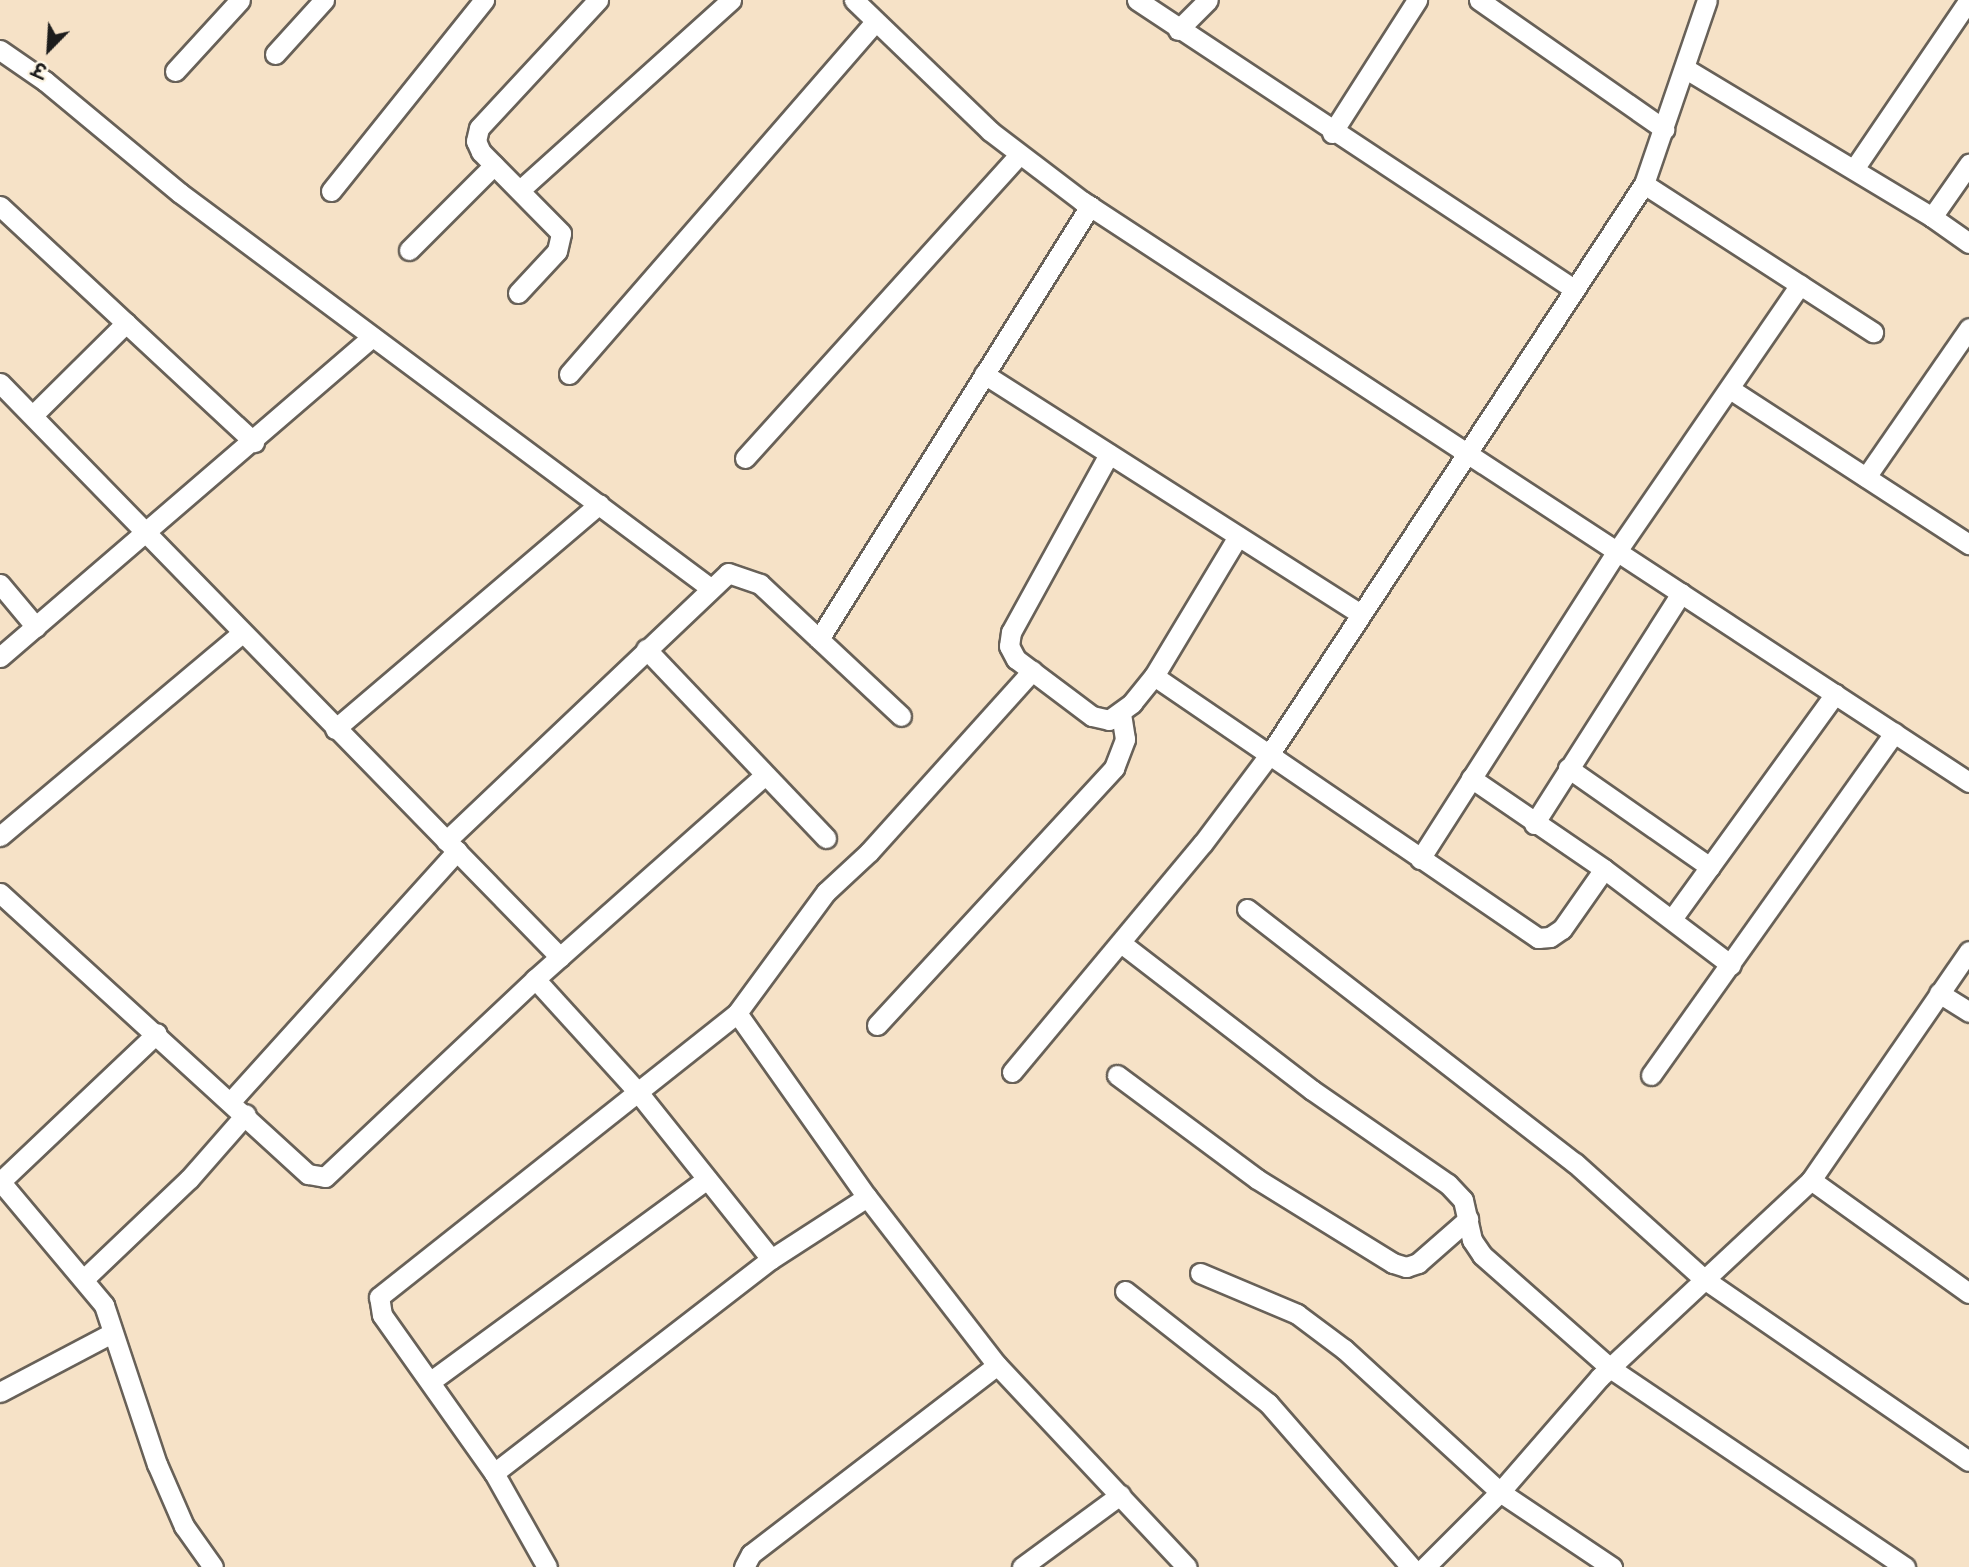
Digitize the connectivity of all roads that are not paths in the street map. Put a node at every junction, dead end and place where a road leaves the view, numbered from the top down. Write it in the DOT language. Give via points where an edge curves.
graph roads {
  1 [pos="240,0"];
  2 [pos="324,0"];
  3 [pos="484,0"];
  4 [pos="598,0"];
  5 [pos="731,0"];
  6 [pos="854,0"];
  7 [pos="1137,0"];
  8 [pos="1208,0"];
  9 [pos="1417,0"];
  10 [pos="1479,0"];
  11 [pos="1707,0"];
  12 [pos="1969,0"];
  13 [pos="875,22"];
  14 [pos="1178,30"];
  15 [pos="0,50"];
  16 [pos="275,54"];
  17 [pos="1686,69"];
  18 [pos="175,71"];
  19 [pos="1664,129"];
  20 [pos="1332,133"];
  21 [pos="1019,155"];
  22 [pos="1969,164"];
  23 [pos="494,165"];
  24 [pos="1854,169"];
  25 [pos="1644,184"];
  26 [pos="520,190"];
  27 [pos="331,191"];
  28 [pos="0,206"];
  29 [pos="1090,206"];
  30 [pos="1932,217"];
  31 [pos="1969,243"];
  32 [pos="409,250"];
  33 [pos="1800,285"];
  34 [pos="1574,289"];
  35 [pos="517,293"];
  36 [pos="126,323"];
  37 [pos="1969,328"];
  38 [pos="1873,332"];
  39 [pos="372,337"];
  40 [pos="569,374"];
  41 [pos="984,374"];
  42 [pos="0,383"];
  43 [pos="1730,389"];
  44 [pos="33,415"];
  45 [pos="254,442"];
  46 [pos="1466,452"];
  47 [pos="1109,454"];
  48 [pos="745,458"];
  49 [pos="1866,477"];
  50 [pos="599,504"];
  51 [pos="147,535"];
  52 [pos="1238,536"];
  53 [pos="1969,544"];
  54 [pos="1617,551"];
  55 [pos="0,584"];
  56 [pos="709,587"];
  57 [pos="1681,593"];
  58 [pos="1361,614"];
  59 [pos="36,627"];
  60 [pos="241,634"];
  61 [pos="819,639"];
  62 [pos="646,649"];
  63 [pos="0,657"];
  64 [pos="1032,671"];
  65 [pos="1154,676"];
  66 [pos="1835,694"];
  67 [pos="1121,715"];
  68 [pos="901,716"];
  69 [pos="335,729"];
  70 [pos="1894,733"];
  71 [pos="1269,755"];
  72 [pos="1568,768"];
  73 [pos="764,776"];
  74 [pos="1471,778"];
  75 [pos="1969,782"];
  76 [pos="1534,824"];
  77 [pos="0,836"];
  78 [pos="826,838"];
  79 [pos="451,846"];
  80 [pos="1420,859"];
  81 [pos="1710,867"];
  82 [pos="1604,869"];
  83 [pos="0,893"];
  84 [pos="1247,909"];
  85 [pos="1672,919"];
  86 [pos="1121,943"];
  87 [pos="1969,951"];
  88 [pos="560,957"];
  89 [pos="1731,965"];
  90 [pos="535,979"];
  91 [pos="1939,993"];
  92 [pos="1969,1012"];
  93 [pos="737,1013"];
  94 [pos="877,1025"];
  95 [pos="157,1033"];
  96 [pos="1012,1072"];
  97 [pos="1117,1075"];
  98 [pos="1651,1075"];
  99 [pos="637,1091"];
  100 [pos="239,1107"];
  101 [pos="707,1179"];
  102 [pos="1811,1180"];
  103 [pos="0,1182"];
  104 [pos="867,1197"];
  105 [pos="1468,1219"];
  106 [pos="771,1259"];
  107 [pos="1200,1273"];
  108 [pos="85,1278"];
  109 [pos="1704,1279"];
  110 [pos="1125,1291"];
  111 [pos="1969,1293"];
  112 [pos="112,1333"];
  113 [pos="997,1365"];
  114 [pos="1610,1368"];
  115 [pos="432,1381"];
  116 [pos="0,1392"];
  117 [pos="1969,1461"];
  118 [pos="494,1472"];
  119 [pos="1500,1492"];
  120 [pos="1120,1495"];
  121 [pos="213,1567"];
  122 [pos="547,1567"];
  123 [pos="744,1567"];
  124 [pos="1022,1567"];
  125 [pos="1187,1567"];
  126 [pos="1411,1567"];
  127 [pos="1425,1567"];
  128 [pos="1612,1567"];
  129 [pos="1905,1567"];
  1 -- 18 [label="street"];
  2 -- 16 [label="street"];
  3 -- 27 [label="street"];
  4 -- 23 [label="street" via="479,128 476,141"];
  5 -- 26 [label="street"];
  6 -- 13 [label="street"];
  7 -- 14 [label="street"];
  8 -- 14 [label="street"];
  9 -- 20 [label="street"];
  10 -- 19 [label="street"];
  11 -- 17 [label="street"];
  12 -- 24 [label="street"];
  13 -- 21 [label="street"];
  13 -- 40 [label="street"];
  14 -- 20 [label="street"];
  15 -- 39 [label="street"];
  17 -- 19 [label="street"];
  17 -- 24 [label="street"];
  19 -- 25 [label="street"];
  20 -- 34 [label="street"];
  21 -- 29 [label="street"];
  21 -- 48 [label="street"];
  22 -- 30 [label="street"];
  23 -- 26 [label="street"];
  23 -- 32 [label="street"];
  24 -- 30 [label="street"];
  25 -- 33 [label="street"];
  25 -- 34 [label="street"];
  26 -- 35 [label="street" via="556,225 561,240"];
  28 -- 36 [label="street"];
  29 -- 41 [label="street"];
  29 -- 46 [label="street"];
  30 -- 31 [label="street"];
  33 -- 38 [label="street"];
  33 -- 43 [label="street"];
  34 -- 46 [label="street"];
  36 -- 44 [label="street"];
  36 -- 45 [label="street"];
  37 -- 49 [label="street"];
  39 -- 45 [label="street"];
  39 -- 50 [label="street"];
  41 -- 47 [label="street"];
  41 -- 61 [label="street"];
  42 -- 44 [label="street"];
  43 -- 49 [label="street"];
  43 -- 54 [label="street"];
  44 -- 51 [label="street"];
  45 -- 51 [label="street"];
  46 -- 54 [label="street"];
  46 -- 58 [label="street"];
  47 -- 52 [label="street"];
  47 -- 64 [label="street" via="1011,632 1009,646 1016,659"];
  49 -- 53 [label="street"];
  50 -- 56 [label="street"];
  50 -- 69 [label="street"];
  51 -- 59 [label="street"];
  51 -- 60 [label="street"];
  52 -- 58 [label="street"];
  52 -- 65 [label="street"];
  54 -- 57 [label="street"];
  54 -- 74 [label="street"];
  55 -- 59 [label="street"];
  56 -- 61 [label="street" via="728,573 744,575 760,584"];
  56 -- 62 [label="street"];
  57 -- 66 [label="street"];
  57 -- 72 [label="street"];
  58 -- 71 [label="street"];
  59 -- 63 [label="street"];
  60 -- 69 [label="street"];
  60 -- 77 [label="street"];
  61 -- 68 [label="street"];
  62 -- 73 [label="street"];
  62 -- 79 [label="street"];
  64 -- 67 [label="street" via="1092,716 1110,720"];
  64 -- 93 [label="street" via="869,852 826,891"];
  65 -- 67 [label="street"];
  65 -- 71 [label="street"];
  66 -- 70 [label="street"];
  66 -- 81 [label="street"];
  67 -- 94 [label="street" via="1125,739 1114,768"];
  69 -- 79 [label="street"];
  70 -- 75 [label="street"];
  70 -- 89 [label="street"];
  71 -- 80 [label="street"];
  71 -- 86 [label="street"];
  72 -- 76 [label="street"];
  72 -- 81 [label="street"];
  73 -- 78 [label="street"];
  73 -- 88 [label="street"];
  74 -- 76 [label="street"];
  74 -- 80 [label="street"];
  76 -- 82 [label="street"];
  79 -- 88 [label="street"];
  79 -- 100 [label="street"];
  80 -- 82 [label="street" via="1538,938 1562,929"];
  81 -- 85 [label="street"];
  82 -- 85 [label="street"];
  83 -- 95 [label="street"];
  84 -- 109 [label="street" via="1575,1163"];
  85 -- 89 [label="street"];
  86 -- 96 [label="street"];
  86 -- 105 [label="street" via="1312,1090 1448,1184 1463,1200"];
  87 -- 91 [label="street"];
  88 -- 90 [label="street"];
  89 -- 98 [label="street"];
  90 -- 99 [label="street"];
  90 -- 100 [label="street" via="325,1177 309,1174"];
  91 -- 92 [label="street"];
  91 -- 102 [label="street"];
  93 -- 99 [label="street"];
  93 -- 104 [label="street"];
  95 -- 100 [label="street"];
  95 -- 103 [label="street"];
  97 -- 105 [label="street" via="1258,1178 1393,1263 1406,1267 1418,1263"];
  99 -- 101 [label="street"];
  99 -- 115 [label="street" via="385,1288 379,1297 382,1315"];
  100 -- 108 [label="street" via="189,1179"];
  101 -- 106 [label="street"];
  101 -- 115 [label="street"];
  102 -- 109 [label="street"];
  102 -- 111 [label="street"];
  103 -- 108 [label="street"];
  104 -- 106 [label="street"];
  104 -- 113 [label="street"];
  105 -- 114 [label="street" via="1472,1241 1482,1255"];
  106 -- 118 [label="street"];
  107 -- 119 [label="street" via="1297,1314 1344,1349"];
  108 -- 112 [label="street" via="104,1305"];
  109 -- 114 [label="street"];
  109 -- 117 [label="street"];
  110 -- 126 [label="street" via="1268,1403"];
  112 -- 116 [label="street"];
  112 -- 121 [label="street" via="170,1496 184,1526"];
  113 -- 120 [label="street"];
  113 -- 123 [label="street" via="751,1554"];
  114 -- 119 [label="street"];
  114 -- 129 [label="street"];
  115 -- 118 [label="street"];
  118 -- 122 [label="street"];
  119 -- 127 [label="street"];
  119 -- 128 [label="street"];
  120 -- 124 [label="street"];
  120 -- 125 [label="street"];
}
